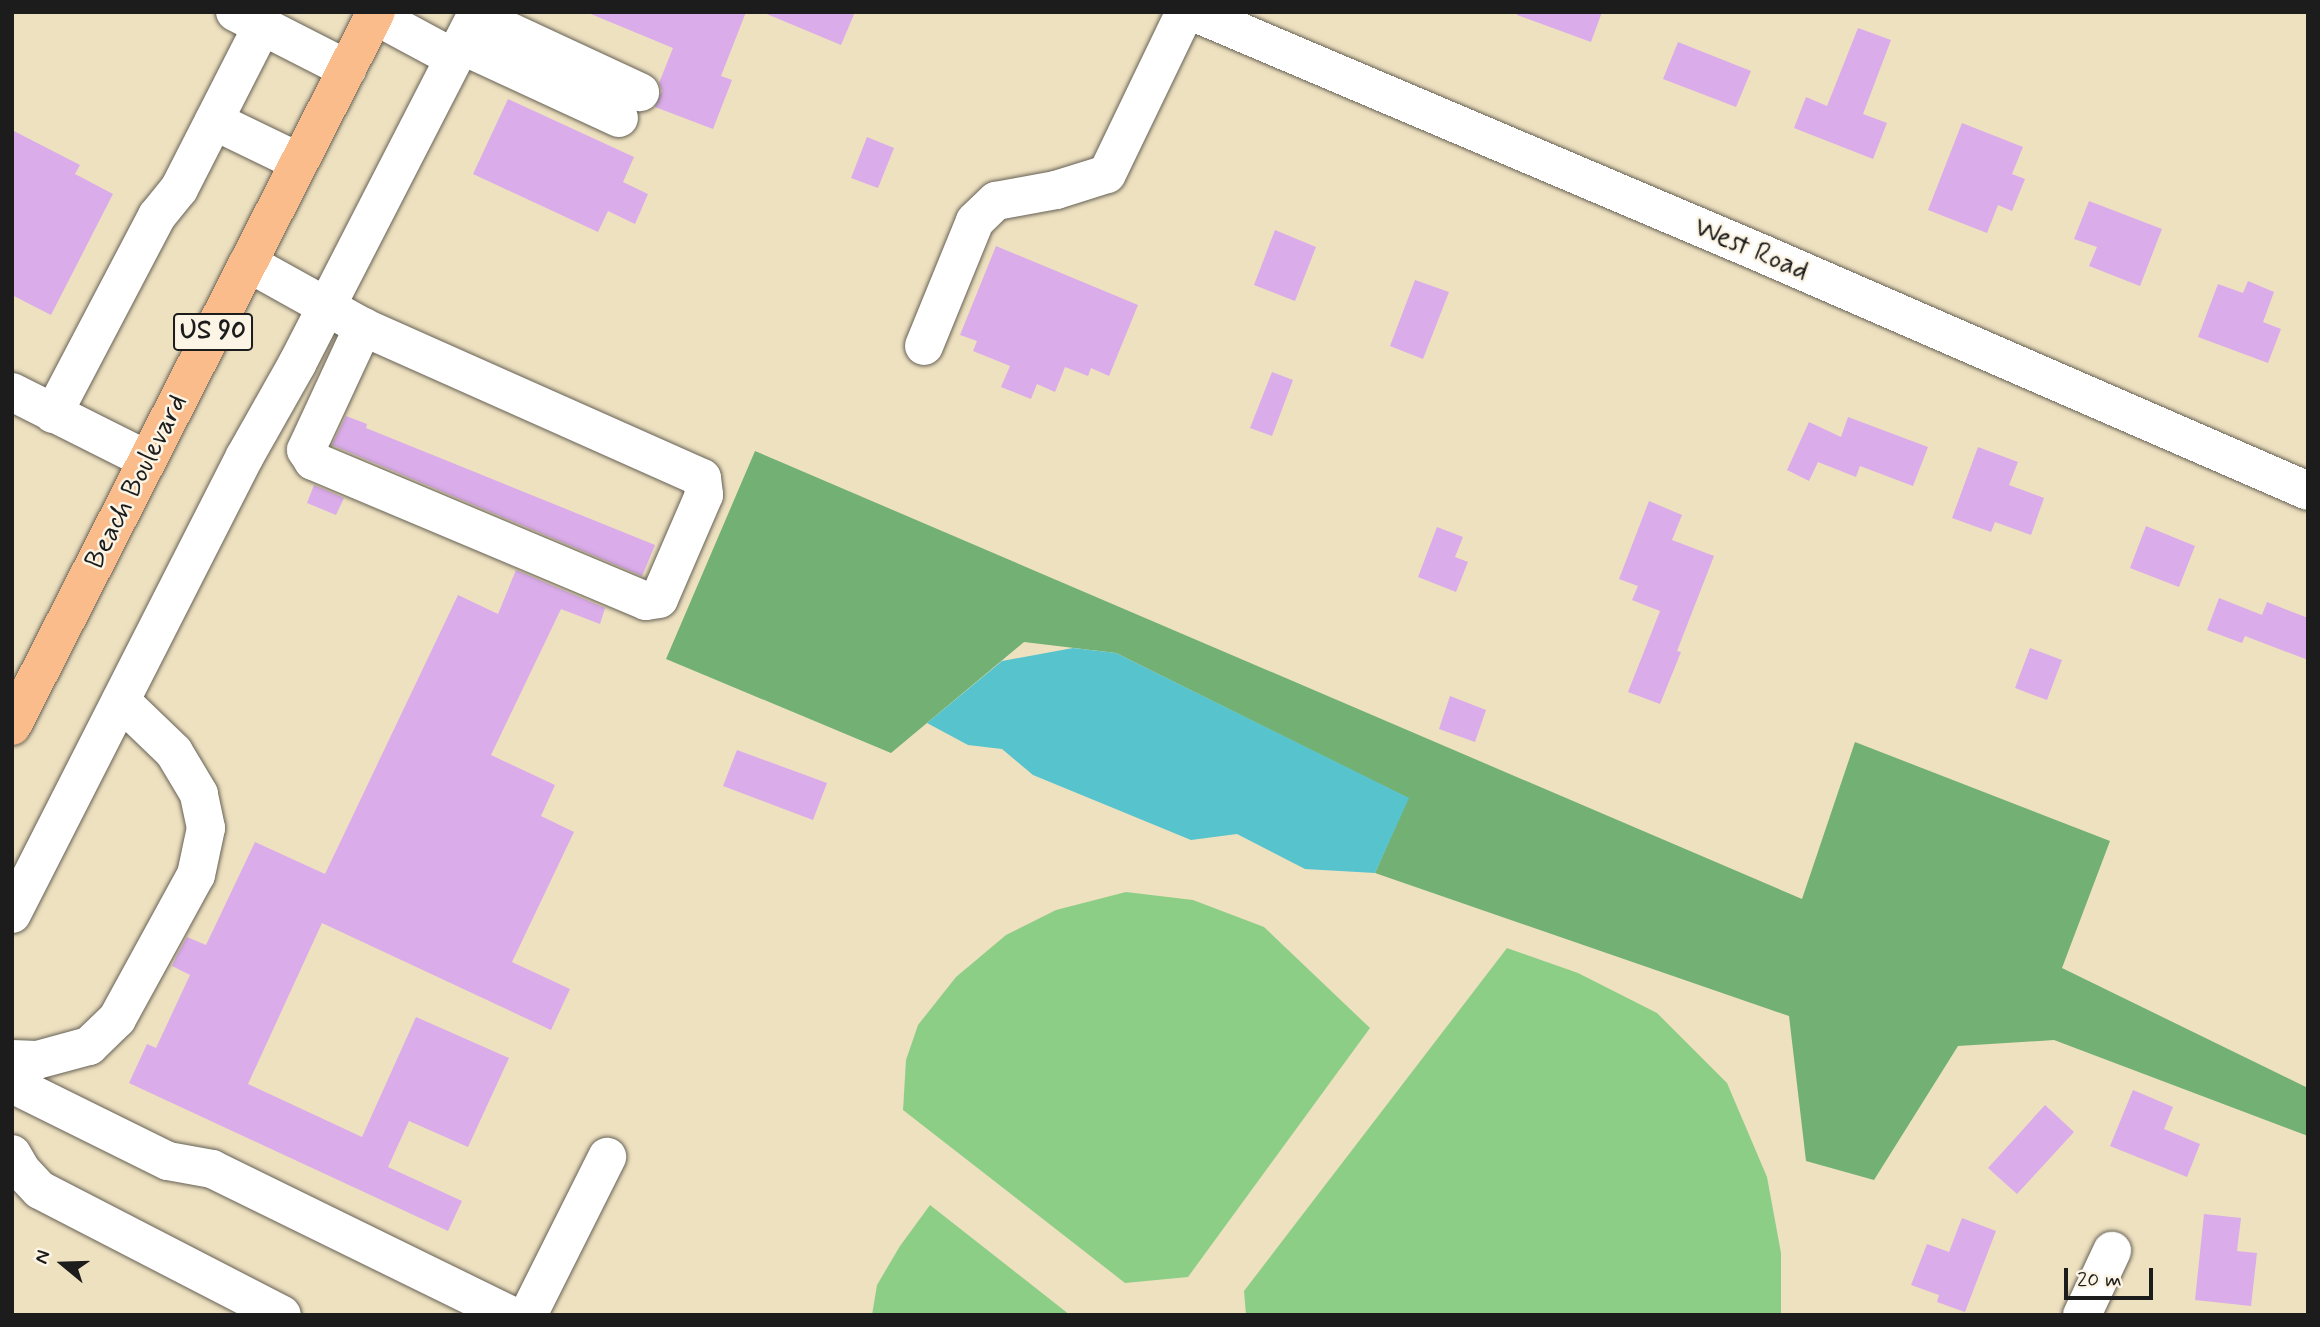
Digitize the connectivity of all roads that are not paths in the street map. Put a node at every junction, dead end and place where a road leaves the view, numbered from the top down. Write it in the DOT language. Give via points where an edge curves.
graph roads {
  1 [pos="1185,12"];
  2 [pos="1193,12"];
  3 [pos="375,14"];
  4 [pos="248,19"];
  5 [pos="1259,24"];
  6 [pos="467,33"];
  7 [pos="346,69"];
  8 [pos="630,105"];
  9 [pos="214,121"];
  10 [pos="299,162"];
  11 [pos="248,263"];
  12 [pos="326,307"];
  13 [pos="363,327"];
  14 [pos="924,346"];
  15 [pos="12,392"];
  16 [pos="53,414"];
  17 [pos="148,460"];
  18 [pos="2308,491"];
  19 [pos="121,701"];
  20 [pos="12,726"];
  21 [pos="12,914"];
  22 [pos="12,1059"];
  23 [pos="12,1084"];
  24 [pos="12,1154"];
  25 [pos="607,1157"];
  26 [pos="2112,1251"];
  27 [pos="282,1315"];
  28 [pos="510,1315"];
  29 [pos="528,1315"];
  30 [pos="2082,1315"];
  1 -- 14 [label="street" via="1107,174 996,201 975,221"];
  2 -- 5 [label="street, West Road"];
  3 -- 6 [label="street"];
  3 -- 7 [label="highway, Beach Boulevard / US 90"];
  4 -- 7 [label="street"];
  4 -- 9 [label="street"];
  5 -- 18 [label="street, West Road"];
  6 -- 8 [label="street"];
  6 -- 12 [label="street"];
  7 -- 10 [label="highway, Beach Boulevard / US 90"];
  9 -- 10 [label="street"];
  9 -- 16 [label="street" via="179,189 157,216"];
  10 -- 11 [label="highway, Beach Boulevard / US 90"];
  11 -- 12 [label="street"];
  11 -- 17 [label="highway, Beach Boulevard / US 90"];
  12 -- 13 [label="street"];
  12 -- 19 [label="street"];
  13 -- 13 [label="street" via="702,478 704,495 659,599 646,601 313,461 306,450"];
  15 -- 16 [label="street"];
  16 -- 17 [label="street"];
  17 -- 20 [label="highway, Beach Boulevard / US 90"];
  19 -- 21 [label="street"];
  19 -- 22 [label="street" via="174,752 199,794 206,828 195,875 117,1019 89,1046 37,1060"];
  23 -- 28 [label="street" via="168,1161 212,1169"];
  24 -- 27 [label="street" via="40,1190"];
  25 -- 29 [label="street"];
  26 -- 30 [label="street"];
}
